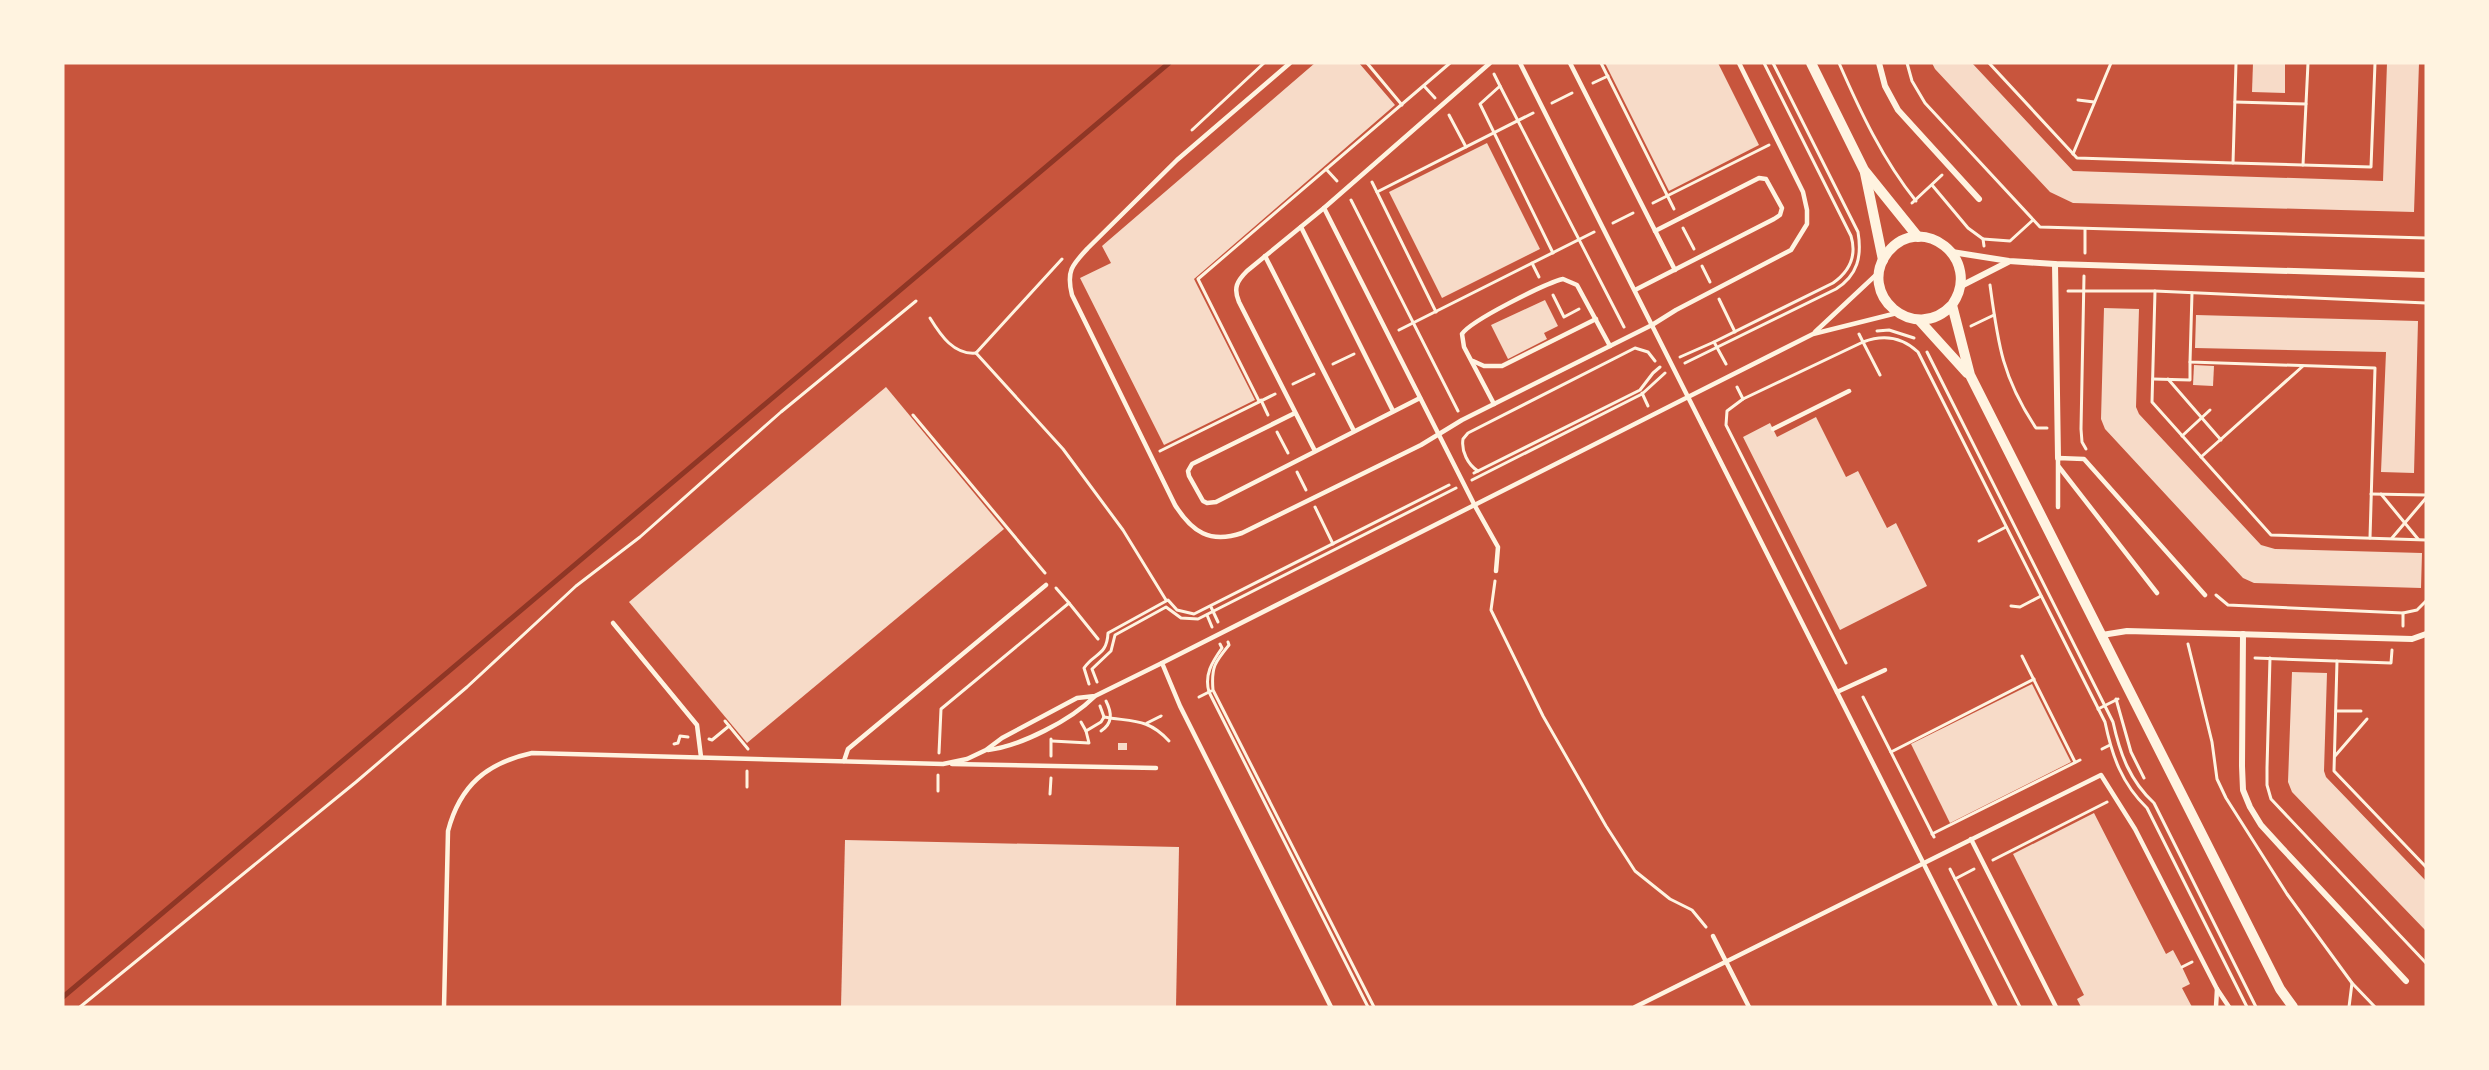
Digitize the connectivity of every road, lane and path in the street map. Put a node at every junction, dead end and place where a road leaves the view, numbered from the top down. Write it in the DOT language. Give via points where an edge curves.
graph roads {
  1 [pos="1290,63"];
  2 [pos="1367,63"];
  3 [pos="1439,63"];
  4 [pos="1450,63"];
  5 [pos="1490,63"];
  6 [pos="1520,63"];
  7 [pos="1570,63"];
  8 [pos="1601,63"];
  9 [pos="1739,63"];
  10 [pos="1810,63"];
  11 [pos="1839,63"];
  12 [pos="1879,63"];
  13 [pos="1907,63"];
  14 [pos="1989,63"];
  15 [pos="2111,63"];
  16 [pos="2236,63"];
  17 [pos="2308,63"];
  18 [pos="2375,63"];
  19 [pos="1444,69"];
  20 [pos="1494,74"];
  21 [pos="1608,76"];
  22 [pos="1593,83"];
  23 [pos="1424,86"];
  24 [pos="1500,86"];
  25 [pos="1577,91"];
  26 [pos="1435,99"];
  27 [pos="2079,100"];
  28 [pos="2094,102"];
  29 [pos="2235,102"];
  30 [pos="1552,103"];
  31 [pos="2306,104"];
  32 [pos="1402,105"];
  33 [pos="1446,111"];
  34 [pos="1535,112"];
  35 [pos="1519,120"];
  36 [pos="1798,130"];
  37 [pos="1493,133"];
  38 [pos="1791,134"];
  39 [pos="1773,143"];
  40 [pos="1466,147"];
  41 [pos="2073,154"];
  42 [pos="2233,163"];
  43 [pos="2303,165"];
  44 [pos="1864,170"];
  45 [pos="1338,182"];
  46 [pos="1364,186"];
  47 [pos="1377,192"];
  48 [pos="1667,196"];
  49 [pos="1350,198"];
  50 [pos="1979,199"];
  51 [pos="1916,201"];
  52 [pos="1653,203"];
  53 [pos="1912,203"];
  54 [pos="1324,208"];
  55 [pos="1637,211"];
  56 [pos="1675,211"];
  57 [pos="2033,220"];
  58 [pos="1613,223"];
  59 [pos="1682,226"];
  60 [pos="1301,227"];
  61 [pos="2085,229"];
  62 [pos="1655,231"];
  63 [pos="1595,232"];
  64 [pos="1858,232"];
  65 [pos="1851,236"];
  66 [pos="1918,237"];
  67 [pos="1983,238"];
  68 [pos="2426,238"];
  69 [pos="1579,240"];
  70 [pos="1984,246"];
  71 [pos="1695,251"];
  72 [pos="1952,252"];
  73 [pos="1553,253"];
  74 [pos="2085,253"];
  75 [pos="1265,256"];
  76 [pos="1883,260"];
  77 [pos="2009,261"];
  78 [pos="1532,263"];
  79 [pos="2055,264"];
  80 [pos="1702,266"];
  81 [pos="1675,270"];
  82 [pos="1880,272"];
  83 [pos="2085,275"];
  84 [pos="2426,275"];
  85 [pos="1539,278"];
  86 [pos="1989,280"];
  87 [pos="1711,283"];
  88 [pos="1833,283"];
  89 [pos="1843,285"];
  90 [pos="1961,286"];
  91 [pos="1836,289"];
  92 [pos="1635,290"];
  93 [pos="2056,291"];
  94 [pos="2084,291"];
  95 [pos="2155,291"];
  96 [pos="1552,293"];
  97 [pos="2192,293"];
  98 [pos="1607,294"];
  99 [pos="1717,295"];
  100 [pos="1600,298"];
  101 [pos="1850,299"];
  102 [pos="916,302"];
  103 [pos="2426,303"];
  104 [pos="1952,305"];
  105 [pos="1584,306"];
  106 [pos="1436,312"];
  107 [pos="1898,313"];
  108 [pos="1994,315"];
  109 [pos="930,318"];
  110 [pos="1596,319"];
  111 [pos="1919,320"];
  112 [pos="1861,322"];
  113 [pos="1413,324"];
  114 [pos="1652,325"];
  115 [pos="1624,327"];
  116 [pos="1970,327"];
  117 [pos="1398,331"];
  118 [pos="1735,332"];
  119 [pos="1859,333"];
  120 [pos="1813,334"];
  121 [pos="1919,340"];
  122 [pos="1714,342"];
  123 [pos="1863,342"];
  124 [pos="1610,346"];
  125 [pos="1925,348"];
  126 [pos="1355,353"];
  127 [pos="1680,357"];
  128 [pos="1471,359"];
  129 [pos="2190,362"];
  130 [pos="1330,366"];
  131 [pos="1726,366"];
  132 [pos="2304,366"];
  133 [pos="1660,367"];
  134 [pos="1674,369"];
  135 [pos="1316,373"];
  136 [pos="1880,375"];
  137 [pos="1970,375"];
  138 [pos="2153,379"];
  139 [pos="2168,379"];
  140 [pos="1291,386"];
  141 [pos="1737,387"];
  142 [pos="1849,391"];
  143 [pos="1275,393"];
  144 [pos="1688,397"];
  145 [pos="1420,398"];
  146 [pos="1743,399"];
  147 [pos="1261,400"];
  148 [pos="1494,404"];
  149 [pos="2210,410"];
  150 [pos="1393,411"];
  151 [pos="1458,411"];
  152 [pos="1295,412"];
  153 [pos="913,415"];
  154 [pos="1269,416"];
  155 [pos="2201,418"];
  156 [pos="2058,428"];
  157 [pos="1773,429"];
  158 [pos="1276,431"];
  159 [pos="1354,431"];
  160 [pos="1730,432"];
  161 [pos="1439,434"];
  162 [pos="2182,436"];
  163 [pos="1720,437"];
  164 [pos="2221,440"];
  165 [pos="1315,451"];
  166 [pos="2089,453"];
  167 [pos="1289,455"];
  168 [pos="1150,456"];
  169 [pos="2202,457"];
  170 [pos="2058,458"];
  171 [pos="2058,466"];
  172 [pos="1297,470"];
  173 [pos="1464,484"];
  174 [pos="1449,485"];
  175 [pos="1308,494"];
  176 [pos="2372,494"];
  177 [pos="2381,494"];
  178 [pos="2426,496"];
  179 [pos="1314,506"];
  180 [pos="1475,506"];
  181 [pos="2058,507"];
  182 [pos="2405,524"];
  183 [pos="2006,527"];
  184 [pos="2370,538"];
  185 [pos="2391,539"];
  186 [pos="2418,539"];
  187 [pos="2426,540"];
  188 [pos="1978,541"];
  189 [pos="1334,544"];
  190 [pos="1496,571"];
  191 [pos="1046,576"];
  192 [pos="1046,585"];
  193 [pos="1054,585"];
  194 [pos="2157,593"];
  195 [pos="2215,594"];
  196 [pos="2205,595"];
  197 [pos="2041,597"];
  198 [pos="1167,601"];
  199 [pos="2426,601"];
  200 [pos="1069,603"];
  201 [pos="2011,606"];
  202 [pos="1166,607"];
  203 [pos="1211,607"];
  204 [pos="1214,612"];
  205 [pos="2403,613"];
  206 [pos="1207,615"];
  207 [pos="1218,622"];
  208 [pos="613,623"];
  209 [pos="2403,628"];
  210 [pos="2243,634"];
  211 [pos="2426,634"];
  212 [pos="2102,635"];
  213 [pos="1216,636"];
  214 [pos="1098,639"];
  215 [pos="1229,645"];
  216 [pos="2392,645"];
  217 [pos="2022,656"];
  218 [pos="2253,658"];
  219 [pos="2270,658"];
  220 [pos="2337,661"];
  221 [pos="1162,663"];
  222 [pos="1846,663"];
  223 [pos="1885,670"];
  224 [pos="2034,679"];
  225 [pos="1090,685"];
  226 [pos="1211,691"];
  227 [pos="1102,692"];
  228 [pos="1837,692"];
  229 [pos="1095,696"];
  230 [pos="1199,697"];
  231 [pos="1863,697"];
  232 [pos="2104,705"];
  233 [pos="1100,706"];
  234 [pos="2098,709"];
  235 [pos="2336,711"];
  236 [pos="2361,711"];
  237 [pos="1161,716"];
  238 [pos="1104,717"];
  239 [pos="1111,718"];
  240 [pos="1079,719"];
  241 [pos="2367,719"];
  242 [pos="725,720"];
  243 [pos="1147,723"];
  244 [pos="729,726"];
  245 [pos="1086,731"];
  246 [pos="1101,731"];
  247 [pos="1052,734"];
  248 [pos="700,738"];
  249 [pos="1051,741"];
  250 [pos="1169,741"];
  251 [pos="673,744"];
  252 [pos="2110,745"];
  253 [pos="748,748"];
  254 [pos="2102,749"];
  255 [pos="986,750"];
  256 [pos="1891,752"];
  257 [pos="701,757"];
  258 [pos="2334,757"];
  259 [pos="844,761"];
  260 [pos="941,764"];
  261 [pos="1051,766"];
  262 [pos="1156,768"];
  263 [pos="2144,778"];
  264 [pos="938,791"];
  265 [pos="1050,794"];
  266 [pos="2103,804"];
  267 [pos="1971,838"];
  268 [pos="1993,860"];
  269 [pos="1923,862"];
  270 [pos="2426,867"];
  271 [pos="1950,869"];
  272 [pos="1974,869"];
  273 [pos="1955,879"];
  274 [pos="1960,889"];
  275 [pos="1950,894"];
  276 [pos="1713,936"];
  277 [pos="2218,948"];
  278 [pos="2208,953"];
  279 [pos="1726,961"];
  280 [pos="2194,961"];
  281 [pos="2426,963"];
  282 [pos="2182,967"];
  283 [pos="2406,981"];
  284 [pos="2352,983"];
  285 [pos="2217,989"];
  286 [pos="2280,989"];
  287 [pos="80,1007"];
  288 [pos="444,1007"];
  289 [pos="1331,1007"];
  290 [pos="1368,1007"];
  291 [pos="1374,1007"];
  292 [pos="1635,1007"];
  293 [pos="1749,1007"];
  294 [pos="1996,1007"];
  295 [pos="2020,1007"];
  296 [pos="2056,1007"];
  297 [pos="2216,1007"];
  298 [pos="2229,1007"];
  299 [pos="2247,1007"];
  300 [pos="2256,1007"];
  301 [pos="2285,1007"];
  302 [pos="2293,1007"];
  303 [pos="2349,1007"];
  1 -- 168 [label="lane" via="1178,160 1088,248 1069,272 1071,295"];
  2 -- 32 [label="path"];
  3 -- 19 [label="path"];
  4 -- 19 [label="path"];
  5 -- 54 [label="lane"];
  6 -- 92 [label="lane"];
  7 -- 62 [label="lane"];
  8 -- 21 [label="path"];
  9 -- 114 [label="lane" via="1803,192 1807,224 1791,250"];
  10 -- 44 [label="street"];
  11 -- 51 [label="path" via="1860,111 1900,181"];
  12 -- 50 [label="street" via="1885,86 1898,110"];
  13 -- 57 [label="path" via="1925,103"];
  14 -- 41 [label="path"];
  15 -- 28 [label="path"];
  16 -- 29 [label="path"];
  17 -- 31 [label="path"];
  18 -- 43 [label="path" via="2371,167"];
  19 -- 23 [label="path"];
  20 -- 24 [label="path"];
  21 -- 22 [label="path"];
  21 -- 48 [label="path"];
  23 -- 26 [label="path"];
  23 -- 32 [label="path"];
  24 -- 35 [label="path"];
  24 -- 37 [label="path" via="1480,104"];
  25 -- 30 [label="path"];
  27 -- 28 [label="path"];
  28 -- 41 [label="path"];
  29 -- 31 [label="path"];
  29 -- 42 [label="path"];
  31 -- 43 [label="path"];
  32 -- 45 [label="path" via="1326,169"];
  33 -- 40 [label="path"];
  34 -- 35 [label="path"];
  35 -- 37 [label="path"];
  35 -- 69 [label="path"];
  36 -- 38 [label="path"];
  37 -- 40 [label="path"];
  37 -- 73 [label="path"];
  39 -- 48 [label="path"];
  40 -- 47 [label="path"];
  41 -- 42 [label="path" via="2077,158"];
  42 -- 43 [label="path"];
  44 -- 66 [label="street"];
  44 -- 76 [label="street"];
  46 -- 47 [label="path" via="1371,181"];
  47 -- 106 [label="path"];
  48 -- 52 [label="path"];
  48 -- 56 [label="path"];
  49 -- 113 [label="path"];
  51 -- 53 [label="path"];
  51 -- 67 [label="path" via="1932,185 1968,228"];
  54 -- 60 [label="lane"];
  54 -- 145 [label="lane"];
  55 -- 58 [label="path"];
  57 -- 61 [label="path" via="2040,227"];
  57 -- 67 [label="path" via="2010,241"];
  59 -- 71 [label="path"];
  60 -- 75 [label="lane"];
  60 -- 150 [label="lane"];
  61 -- 68 [label="path"];
  61 -- 74 [label="path"];
  62 -- 81 [label="lane"];
  62 -- 81 [label="lane" via="1759,178 1768,181 1781,204 1778,218"];
  63 -- 69 [label="path"];
  64 -- 65 [label="path"];
  66 -- 72 [label="street" via="1936,240"];
  66 -- 76 [label="street" via="1900,242"];
  67 -- 70 [label="path"];
  69 -- 73 [label="path"];
  69 -- 98 [label="path"];
  72 -- 77 [label="street"];
  72 -- 90 [label="street" via="1960,268"];
  73 -- 78 [label="path"];
  75 -- 152 [label="lane" via="1242,277 1235,288 1236,295"];
  75 -- 159 [label="lane"];
  76 -- 82 [label="street"];
  77 -- 79 [label="street"];
  77 -- 90 [label="street"];
  78 -- 85 [label="path"];
  78 -- 106 [label="path"];
  79 -- 84 [label="street"];
  79 -- 93 [label="street"];
  80 -- 87 [label="path"];
  81 -- 92 [label="lane"];
  82 -- 101 [label="lane"];
  82 -- 107 [label="street" via="1880,288"];
  83 -- 94 [label="path"];
  86 -- 108 [label="path"];
  88 -- 91 [label="path"];
  89 -- 101 [label="path"];
  90 -- 104 [label="street"];
  92 -- 114 [label="lane"];
  93 -- 94 [label="path"];
  93 -- 156 [label="street"];
  94 -- 95 [label="path"];
  94 -- 166 [label="path" via="2081,429 2082,442"];
  95 -- 97 [label="path"];
  95 -- 138 [label="path"];
  96 -- 105 [label="path" via="1564,317"];
  97 -- 103 [label="path"];
  97 -- 129 [label="path"];
  98 -- 100 [label="path"];
  98 -- 115 [label="path"];
  99 -- 118 [label="path"];
  101 -- 120 [label="lane"];
  102 -- 287 [label="path" via="781,412 640,537 576,586 356,782"];
  104 -- 111 [label="street" via="1937,316"];
  104 -- 137 [label="street"];
  106 -- 113 [label="path"];
  107 -- 111 [label="street"];
  107 -- 112 [label="lane"];
  108 -- 116 [label="path"];
  108 -- 156 [label="path" via="2008,379 2021,406 2036,428"];
  109 -- 198 [label="path" via="941,336 961,352 976,353 1063,449 1123,530"];
  110 -- 124 [label="lane"];
  110 -- 128 [label="lane" via="1502,366 1484,366"];
  110 -- 128 [label="lane" via="1577,285 1563,279 1556,281 1466,328 1461,340"];
  111 -- 137 [label="street"];
  112 -- 120 [label="lane"];
  112 -- 121 [label="path" via="1867,333 1889,330"];
  113 -- 117 [label="path"];
  113 -- 151 [label="path"];
  114 -- 124 [label="lane"];
  114 -- 134 [label="lane"];
  119 -- 123 [label="path"];
  120 -- 144 [label="lane"];
  122 -- 127 [label="path"];
  123 -- 136 [label="path"];
  123 -- 146 [label="path"];
  123 -- 183 [label="path" via="1888,337 1905,342 1918,352"];
  124 -- 148 [label="lane"];
  125 -- 232 [label="path"];
  126 -- 130 [label="path"];
  128 -- 148 [label="lane"];
  129 -- 132 [label="path"];
  129 -- 139 [label="path" via="2190,380"];
  131 -- 134 [label="path" via="1717,347"];
  132 -- 164 [label="path"];
  132 -- 176 [label="path" via="2375,368"];
  133 -- 133 [label="path" via="1648,352 1637,348 1468,433 1462,439 1464,453 1476,472 1640,390"];
  134 -- 144 [label="lane"];
  134 -- 173 [label="path" via="1642,394"];
  135 -- 140 [label="path"];
  137 -- 212 [label="street"];
  138 -- 139 [label="path"];
  138 -- 162 [label="path" via="2152,402"];
  139 -- 155 [label="path"];
  141 -- 146 [label="path"];
  142 -- 157 [label="lane"];
  143 -- 147 [label="path"];
  144 -- 180 [label="lane"];
  144 -- 228 [label="lane"];
  145 -- 150 [label="lane"];
  145 -- 161 [label="lane"];
  146 -- 160 [label="path" via="1727,411 1725,420"];
  147 -- 154 [label="path"];
  147 -- 168 [label="path"];
  148 -- 161 [label="lane"];
  149 -- 155 [label="path"];
  150 -- 159 [label="lane"];
  152 -- 165 [label="lane"];
  152 -- 165 [label="lane" via="1192,464 1188,471 1192,483 1203,501 1211,503"];
  153 -- 191 [label="path"];
  155 -- 162 [label="path"];
  155 -- 164 [label="path"];
  156 -- 170 [label="street"];
  158 -- 167 [label="path"];
  159 -- 165 [label="lane"];
  160 -- 163 [label="path"];
  160 -- 222 [label="path"];
  161 -- 168 [label="lane" via="1227,538 1204,534 1183,518"];
  161 -- 173 [label="lane"];
  162 -- 169 [label="path"];
  164 -- 169 [label="path"];
  169 -- 184 [label="path" via="2271,535"];
  170 -- 171 [label="lane"];
  170 -- 196 [label="lane" via="2084,459"];
  171 -- 181 [label="lane"];
  171 -- 194 [label="lane"];
  172 -- 175 [label="path"];
  173 -- 180 [label="lane"];
  173 -- 204 [label="path"];
  174 -- 189 [label="path"];
  176 -- 177 [label="path"];
  176 -- 184 [label="path"];
  177 -- 178 [label="path"];
  177 -- 182 [label="path"];
  178 -- 182 [label="path"];
  179 -- 189 [label="path"];
  180 -- 190 [label="lane" via="1498,547"];
  180 -- 213 [label="lane"];
  182 -- 185 [label="path"];
  182 -- 186 [label="path"];
  183 -- 188 [label="path"];
  183 -- 197 [label="path"];
  184 -- 185 [label="path"];
  185 -- 186 [label="path"];
  186 -- 187 [label="path"];
  189 -- 203 [label="path"];
  190 -- 276 [label="path" via="1491,610 1543,716 1606,826 1635,871 1670,899 1692,910"];
  192 -- 259 [label="lane" via="848,749"];
  193 -- 200 [label="path"];
  195 -- 205 [label="path" via="2228,605"];
  197 -- 201 [label="path" via="2020,607"];
  197 -- 234 [label="path"];
  198 -- 202 [label="path"];
  198 -- 203 [label="path" via="1188,615"];
  198 -- 225 [label="path" via="1108,633 1106,647 1084,668"];
  199 -- 205 [label="path" via="2417,610"];
  200 -- 214 [label="path"];
  200 -- 260 [label="path" via="940,709"];
  202 -- 206 [label="path" via="1181,618"];
  202 -- 227 [label="path" via="1115,635 1111,651 1092,669"];
  203 -- 204 [label="path"];
  204 -- 206 [label="path"];
  204 -- 207 [label="path"];
  205 -- 209 [label="path"];
  206 -- 213 [label="path"];
  208 -- 248 [label="lane" via="689,714"];
  210 -- 211 [label="street" via="2412,639"];
  210 -- 212 [label="street" via="2127,631"];
  210 -- 283 [label="street" via="2242,766 2243,790 2250,807 2261,825"];
  212 -- 286 [label="street"];
  213 -- 221 [label="lane"];
  213 -- 226 [label="path" via="1222,648 1208,674"];
  215 -- 226 [label="path" via="1211,673"];
  216 -- 220 [label="path" via="2391,663"];
  217 -- 224 [label="path"];
  218 -- 219 [label="path"];
  219 -- 220 [label="path"];
  219 -- 281 [label="path" via="2267,784 2271,799"];
  220 -- 235 [label="path"];
  221 -- 227 [label="lane"];
  221 -- 289 [label="lane"];
  223 -- 228 [label="lane"];
  224 -- 256 [label="path"];
  224 -- 256 [label="path" via="2078,761 1933,836"];
  226 -- 230 [label="path"];
  226 -- 290 [label="path"];
  226 -- 291 [label="path"];
  227 -- 229 [label="lane"];
  227 -- 239 [label="path"];
  228 -- 269 [label="lane"];
  229 -- 255 [label="lane" via="1077,698"];
  229 -- 255 [label="lane" via="1083,708 1007,748"];
  231 -- 256 [label="path"];
  232 -- 234 [label="path"];
  232 -- 263 [label="path" via="2118,698 2131,752"];
  232 -- 300 [label="path" via="2113,722 2120,753 2139,789 2154,803"];
  233 -- 238 [label="path"];
  234 -- 252 [label="path"];
  235 -- 236 [label="path"];
  235 -- 258 [label="path"];
  237 -- 243 [label="path"];
  238 -- 239 [label="path"];
  238 -- 245 [label="path"];
  239 -- 243 [label="path"];
  239 -- 246 [label="path"];
  240 -- 245 [label="path"];
  241 -- 258 [label="path"];
  242 -- 244 [label="path"];
  243 -- 250 [label="path"];
  244 -- 248 [label="path" via="712,740"];
  244 -- 253 [label="path"];
  245 -- 249 [label="path" via="1089,743"];
  247 -- 249 [label="path"];
  248 -- 251 [label="path" via="680,736 678,743"];
  248 -- 257 [label="lane"];
  249 -- 261 [label="path"];
  252 -- 254 [label="path"];
  252 -- 277 [label="path" via="2130,791 2147,808"];
  255 -- 260 [label="lane"];
  257 -- 259 [label="lane"];
  257 -- 288 [label="lane" via="532,753 509,758 474,781 453,811 448,831"];
  258 -- 270 [label="path" via="2334,771"];
  259 -- 260 [label="lane"];
  260 -- 261 [label="lane"];
  260 -- 264 [label="path"];
  261 -- 262 [label="lane"];
  261 -- 265 [label="path"];
  266 -- 268 [label="path"];
  267 -- 269 [label="lane"];
  267 -- 285 [label="lane" via="2101,775 2135,829"];
  267 -- 296 [label="lane"];
  269 -- 279 [label="lane"];
  269 -- 294 [label="lane"];
  271 -- 273 [label="path"];
  272 -- 273 [label="path"];
  273 -- 274 [label="path"];
  274 -- 275 [label="path"];
  274 -- 295 [label="path"];
  276 -- 279 [label="lane"];
  277 -- 278 [label="path"];
  277 -- 299 [label="path"];
  279 -- 292 [label="lane"];
  279 -- 293 [label="lane"];
  280 -- 282 [label="path"];
  284 -- 303 [label="path"];
  285 -- 297 [label="lane"];
  285 -- 298 [label="lane"];
  286 -- 301 [label="street"];
  286 -- 302 [label="street"];
}
